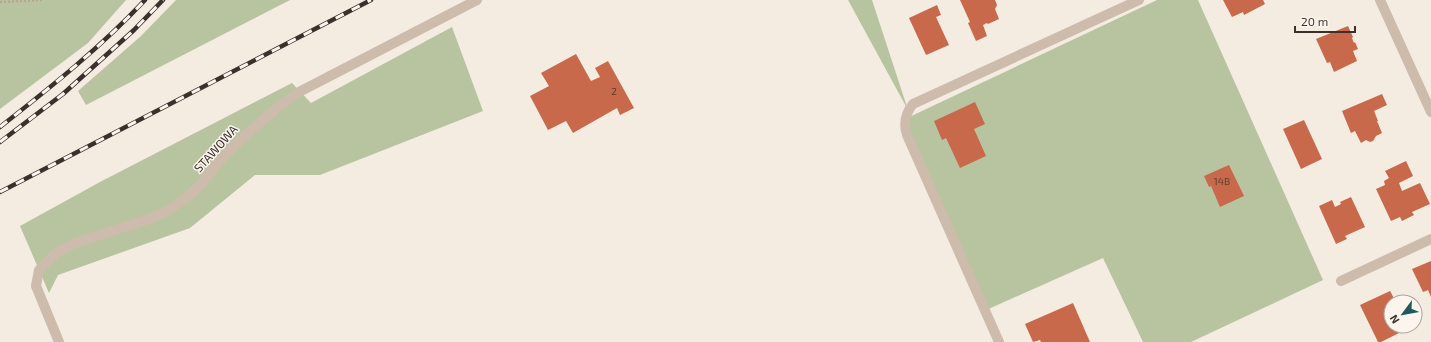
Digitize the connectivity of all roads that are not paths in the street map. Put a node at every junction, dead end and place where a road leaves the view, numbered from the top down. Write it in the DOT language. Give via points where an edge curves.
graph roads {
  1 [pos="477,0"];
  2 [pos="1139,0"];
  3 [pos="1380,0"];
  4 [pos="1431,112"];
  5 [pos="1431,238"];
  6 [pos="1341,281"];
  7 [pos="59,342"];
  8 [pos="999,342"];
  1 -- 7 [label="street, STAWOWA" via="340,70 279,106 238,142 202,183 169,210 75,243 56,253 39,270 36,286"];
  2 -- 8 [label="street" via="913,104 908,111 905,119 907,135"];
  3 -- 4 [label="street"];
  5 -- 6 [label="street"];
}
